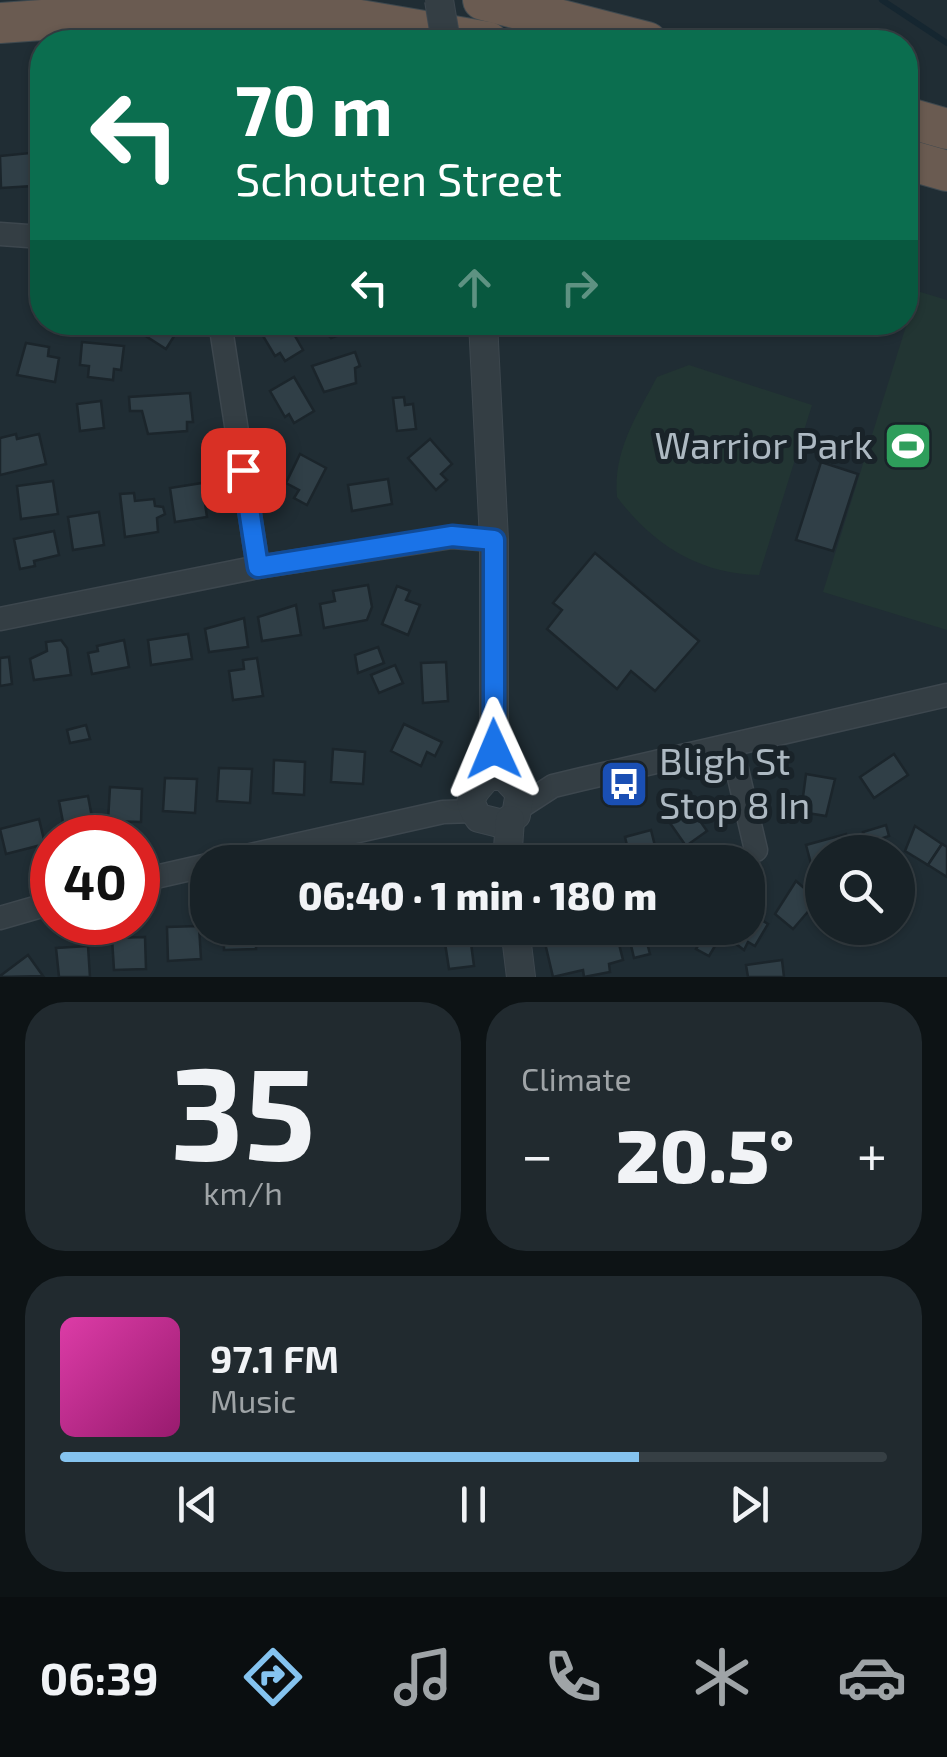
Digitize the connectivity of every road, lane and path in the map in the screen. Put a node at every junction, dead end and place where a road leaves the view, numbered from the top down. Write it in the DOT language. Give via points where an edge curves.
graph roads {
  1 [pos="439,0"];
  2 [pos="483,0"];
  3 [pos="0,23"];
  4 [pos="418,30"];
  5 [pos="444,30"];
  6 [pos="600,30"];
  7 [pos="918,121"];
  8 [pos="947,130"];
  9 [pos="918,163"];
  10 [pos="947,171"];
  11 [pos="0,234"];
  12 [pos="30,235"];
  13 [pos="222,335"];
  14 [pos="484,335"];
  15 [pos="494,540"];
  16 [pos="258,567"];
  17 [pos="0,619"];
  18 [pos="947,695"];
  19 [pos="732,748"];
  20 [pos="496,794"];
  21 [pos="296,845"];
  22 [pos="504,845"];
  23 [pos="755,845"];
  24 [pos="190,869"];
  25 [pos="160,877"];
  26 [pos="30,909"];
  27 [pos="0,918"];
  28 [pos="517,945"];
  29 [pos="521,977"];
  1 -- 5 [label="street, bridge"];
  2 -- 6 [label="highway"];
  3 -- 4 [label="highway" via="194,9 313,12"];
  7 -- 8 [label="highway"];
  9 -- 10 [label="highway"];
  11 -- 12 [label="street"];
  13 -- 16 [label="street"];
  14 -- 15 [label="street"];
  15 -- 16 [label="street" via="452,536"];
  15 -- 20 [label="street"];
  16 -- 17 [label="street"];
  18 -- 19 [label="street"];
  19 -- 20 [label="street"];
  19 -- 23 [label="street"];
  20 -- 21 [label="street"];
  20 -- 22 [label="street"];
  24 -- 25 [label="street"];
  26 -- 27 [label="street"];
  28 -- 29 [label="street"];
}
